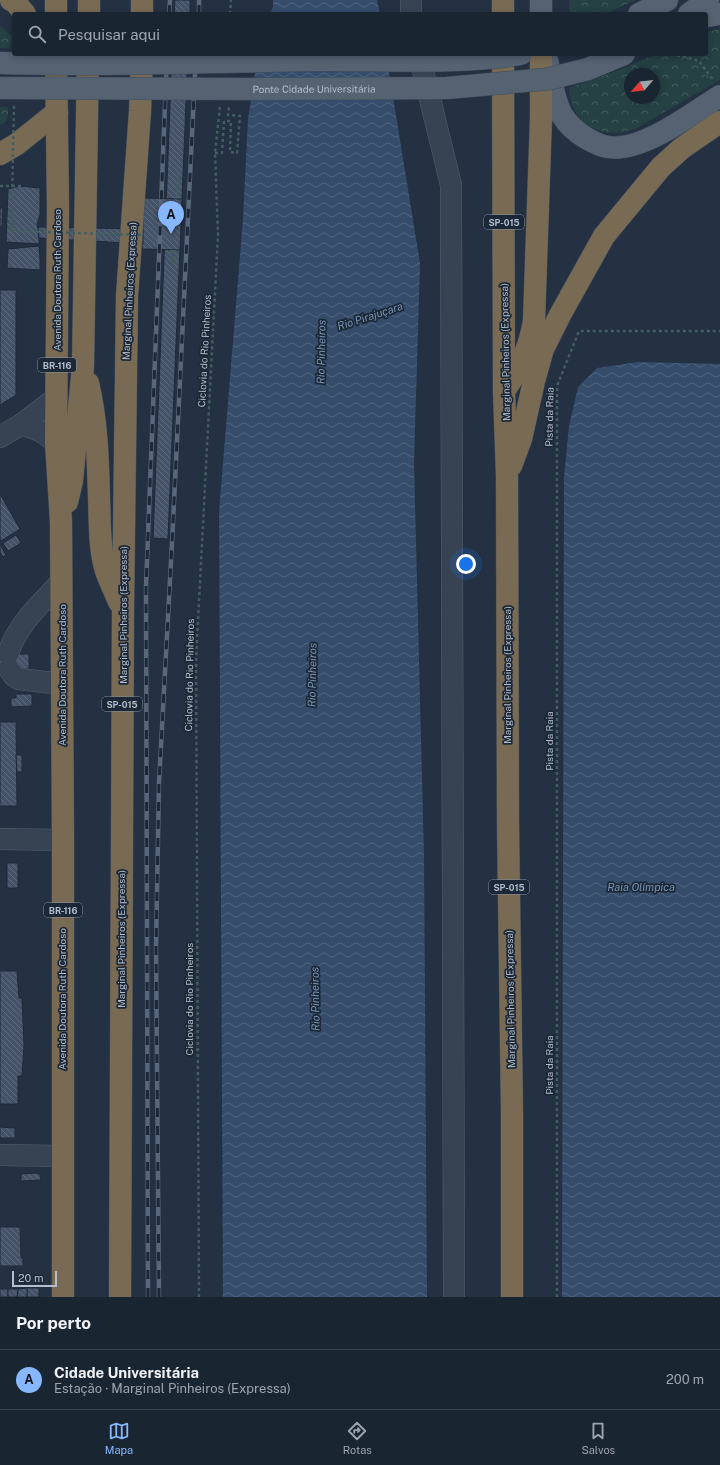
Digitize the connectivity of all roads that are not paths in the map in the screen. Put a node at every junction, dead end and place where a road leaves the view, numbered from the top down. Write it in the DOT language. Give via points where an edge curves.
graph roads {
  1 [pos="11,0"];
  2 [pos="56,0"];
  3 [pos="89,0"];
  4 [pos="142,0"];
  5 [pos="411,0"];
  6 [pos="504,0"];
  7 [pos="542,0"];
  8 [pos="708,0"];
  9 [pos="664,2"];
  10 [pos="23,12"];
  11 [pos="56,12"];
  12 [pos="89,12"];
  13 [pos="142,12"];
  14 [pos="411,12"];
  15 [pos="503,12"];
  16 [pos="541,12"];
  17 [pos="643,12"];
  18 [pos="692,12"];
  19 [pos="720,14"];
  20 [pos="708,16"];
  21 [pos="56,56"];
  22 [pos="88,56"];
  23 [pos="142,56"];
  24 [pos="420,56"];
  25 [pos="501,56"];
  26 [pos="504,56"];
  27 [pos="541,56"];
  28 [pos="546,56"];
  29 [pos="619,56"];
  30 [pos="0,63"];
  31 [pos="7,88"];
  32 [pos="718,90"];
  33 [pos="57,112"];
  34 [pos="720,122"];
  35 [pos="0,154"];
  36 [pos="83,366"];
  37 [pos="504,391"];
  38 [pos="56,398"];
  39 [pos="22,424"];
  40 [pos="0,437"];
  41 [pos="56,442"];
  42 [pos="507,476"];
  43 [pos="61,522"];
  44 [pos="61,582"];
  45 [pos="123,610"];
  46 [pos="62,684"];
  47 [pos="0,839"];
  48 [pos="63,840"];
  49 [pos="0,1155"];
  50 [pos="62,1156"];
  51 [pos="63,1297"];
  52 [pos="120,1297"];
  53 [pos="454,1297"];
  54 [pos="512,1297"];
  1 -- 10 [label="highway"];
  2 -- 11 [label="highway"];
  3 -- 12 [label="highway"];
  4 -- 13 [label="highway"];
  5 -- 14 [label="street"];
  6 -- 15 [label="highway"];
  7 -- 16 [label="main road"];
  8 -- 18 [label="main road"];
  9 -- 17 [label="main road"];
  19 -- 20 [label="main road"];
  21 -- 33 [label="highway, Avenida Doutora Ruth Cardoso / BR-116"];
  22 -- 36 [label="highway"];
  23 -- 45 [label="highway, Marginal Pinheiros (Expressa) / SP-015" via="127,296"];
  24 -- 53 [label="street" via="451,185"];
  25 -- 30 [label="main road, bridge" via="462,60 88,65"];
  26 -- 37 [label="highway, Marginal Pinheiros (Expressa) / SP-015"];
  27 -- 37 [label="highway" via="534,321 531,341 525,356"];
  28 -- 32 [label="main road" via="556,98 566,122 582,136 609,147 622,148 659,134"];
  29 -- 31 [label="main road, Ponte Cidade Universitária, bridge" via="588,69 548,79 447,88"];
  33 -- 35 [label="highway" via="17,144"];
  33 -- 38 [label="highway, Avenida Doutora Ruth Cardoso / BR-116"];
  34 -- 42 [label="highway" via="682,148 661,167 604,236 543,349 521,439"];
  36 -- 43 [label="highway" via="72,481"];
  36 -- 45 [label="highway" via="95,413 100,535 104,560 106,571"];
  37 -- 42 [label="highway, Marginal Pinheiros (Expressa) / SP-015"];
  38 -- 39 [label="street"];
  38 -- 41 [label="highway, Avenida Doutora Ruth Cardoso / BR-116"];
  39 -- 40 [label="street"];
  39 -- 41 [label="street" via="40,431"];
  41 -- 43 [label="highway, Avenida Doutora Ruth Cardoso / BR-116"];
  42 -- 54 [label="highway, Marginal Pinheiros (Expressa) / SP-015"];
  43 -- 44 [label="highway, Avenida Doutora Ruth Cardoso / BR-116"];
  44 -- 46 [label="highway, Avenida Doutora Ruth Cardoso / BR-116"];
  44 -- 46 [label="street" via="24,622 11,644 9,661 13,675 19,679"];
  45 -- 52 [label="highway, Marginal Pinheiros (Expressa) / SP-015"];
  46 -- 48 [label="highway, Avenida Doutora Ruth Cardoso / BR-116"];
  47 -- 48 [label="street"];
  48 -- 50 [label="highway, Avenida Doutora Ruth Cardoso / BR-116"];
  49 -- 50 [label="street"];
  50 -- 51 [label="highway, Avenida Doutora Ruth Cardoso / BR-116"];
}
